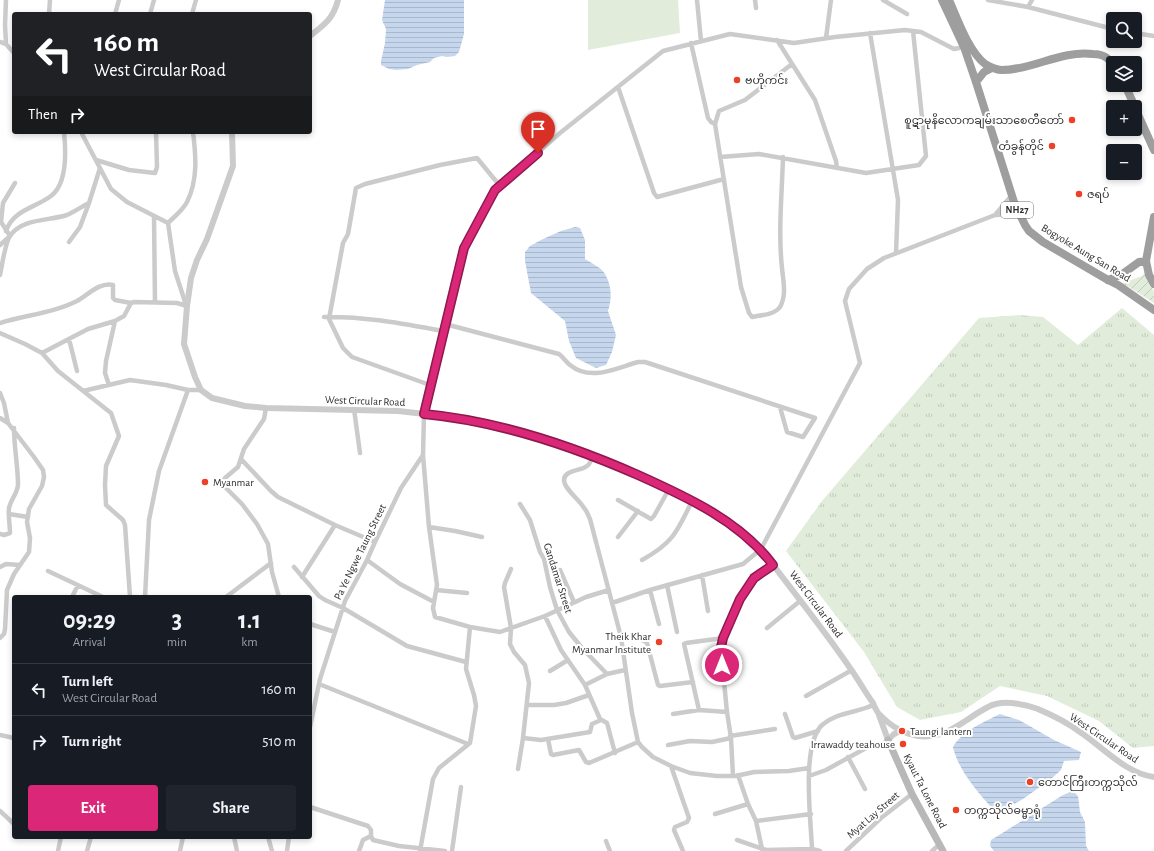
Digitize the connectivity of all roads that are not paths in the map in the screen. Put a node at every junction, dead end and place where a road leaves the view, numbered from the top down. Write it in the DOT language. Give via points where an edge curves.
graph roads {
  1 [pos="6,0"];
  2 [pos="50,0"];
  3 [pos="118,0"];
  4 [pos="154,0"];
  5 [pos="196,0"];
  6 [pos="338,0"];
  7 [pos="697,0"];
  8 [pos="755,0"];
  9 [pos="831,0"];
  10 [pos="883,0"];
  11 [pos="942,0"];
  12 [pos="949,0"];
  13 [pos="988,0"];
  14 [pos="1032,0"];
  15 [pos="1028,7"];
  16 [pos="756,8"];
  17 [pos="50,12"];
  18 [pos="115,12"];
  19 [pos="151,12"];
  20 [pos="193,12"];
  21 [pos="907,14"];
  22 [pos="1106,27"];
  23 [pos="913,31"];
  24 [pos="870,33"];
  25 [pos="312,34"];
  26 [pos="1142,34"];
  27 [pos="1154,36"];
  28 [pos="826,38"];
  29 [pos="777,40"];
  30 [pos="701,41"];
  31 [pos="0,42"];
  32 [pos="691,43"];
  33 [pos="6,44"];
  34 [pos="964,47"];
  35 [pos="12,51"];
  36 [pos="1106,57"];
  37 [pos="792,64"];
  38 [pos="992,68"];
  39 [pos="976,82"];
  40 [pos="618,87"];
  41 [pos="1142,123"];
  42 [pos="715,124"];
  43 [pos="64,134"];
  44 [pos="82,134"];
  45 [pos="156,134"];
  46 [pos="193,134"];
  47 [pos="232,134"];
  48 [pos="1154,150"];
  49 [pos="720,157"];
  50 [pos="783,157"];
  51 [pos="96,160"];
  52 [pos="100,168"];
  53 [pos="837,168"];
  54 [pos="893,168"];
  55 [pos="724,179"];
  56 [pos="15,183"];
  57 [pos="500,186"];
  58 [pos="1012,196"];
  59 [pos="88,203"];
  60 [pos="1018,214"];
  61 [pos="995,215"];
  62 [pos="154,216"];
  63 [pos="1154,217"];
  64 [pos="168,223"];
  65 [pos="6,231"];
  66 [pos="10,236"];
  67 [pos="69,242"];
  68 [pos="0,245"];
  69 [pos="896,253"];
  70 [pos="1146,260"];
  71 [pos="0,275"];
  72 [pos="1108,280"];
  73 [pos="1154,284"];
  74 [pos="155,302"];
  75 [pos="131,304"];
  76 [pos="187,306"];
  77 [pos="1154,310"];
  78 [pos="327,317"];
  79 [pos="115,320"];
  80 [pos="0,323"];
  81 [pos="445,324"];
  82 [pos="443,331"];
  83 [pos="0,334"];
  84 [pos="69,339"];
  85 [pos="42,353"];
  86 [pos="77,371"];
  87 [pos="109,385"];
  88 [pos="430,385"];
  89 [pos="188,390"];
  90 [pos="201,390"];
  91 [pos="83,391"];
  92 [pos="0,393"];
  93 [pos="780,407"];
  94 [pos="266,408"];
  95 [pos="354,409"];
  96 [pos="424,414"];
  97 [pos="0,418"];
  98 [pos="8,423"];
  99 [pos="14,428"];
  100 [pos="360,453"];
  101 [pos="423,455"];
  102 [pos="593,456"];
  103 [pos="241,459"];
  104 [pos="669,489"];
  105 [pos="618,500"];
  106 [pos="692,501"];
  107 [pos="520,504"];
  108 [pos="638,512"];
  109 [pos="9,514"];
  110 [pos="28,518"];
  111 [pos="335,525"];
  112 [pos="429,527"];
  113 [pos="0,534"];
  114 [pos="482,537"];
  115 [pos="618,537"];
  116 [pos="375,542"];
  117 [pos="761,549"];
  118 [pos="367,560"];
  119 [pos="642,560"];
  120 [pos="271,563"];
  121 [pos="773,565"];
  122 [pos="20,566"];
  123 [pos="0,567"];
  124 [pos="294,567"];
  125 [pos="511,569"];
  126 [pos="48,570"];
  127 [pos="560,570"];
  128 [pos="702,575"];
  129 [pos="302,576"];
  130 [pos="78,585"];
  131 [pos="667,585"];
  132 [pos="436,590"];
  133 [pos="609,590"];
  134 [pos="650,590"];
  135 [pos="467,593"];
  136 [pos="73,595"];
  137 [pos="93,595"];
  138 [pos="130,595"];
  139 [pos="145,595"];
  140 [pos="229,595"];
  141 [pos="279,595"];
  142 [pos="800,601"];
  143 [pos="434,602"];
  144 [pos="574,602"];
  145 [pos="612,603"];
  146 [pos="343,608"];
  147 [pos="557,610"];
  148 [pos="708,611"];
  149 [pos="545,616"];
  150 [pos="659,624"];
  151 [pos="312,625"];
  152 [pos="470,627"];
  153 [pos="511,628"];
  154 [pos="767,628"];
  155 [pos="336,632"];
  156 [pos="677,632"];
  157 [pos="621,637"];
  158 [pos="0,638"];
  159 [pos="723,638"];
  160 [pos="568,660"];
  161 [pos="466,662"];
  162 [pos="625,670"];
  163 [pos="852,670"];
  164 [pos="550,671"];
  165 [pos="607,674"];
  166 [pos="693,682"];
  167 [pos="319,684"];
  168 [pos="585,685"];
  169 [pos="589,695"];
  170 [pos="806,696"];
  171 [pos="873,704"];
  172 [pos="527,705"];
  173 [pos="699,710"];
  174 [pos="727,712"];
  175 [pos="673,714"];
  176 [pos="784,714"];
  177 [pos="879,715"];
  178 [pos="312,717"];
  179 [pos="601,720"];
  180 [pos="775,729"];
  181 [pos="818,731"];
  182 [pos="900,731"];
  183 [pos="0,736"];
  184 [pos="731,737"];
  185 [pos="12,738"];
  186 [pos="523,738"];
  187 [pos="548,739"];
  188 [pos="888,740"];
  189 [pos="638,742"];
  190 [pos="468,744"];
  191 [pos="668,745"];
  192 [pos="614,753"];
  193 [pos="848,757"];
  194 [pos="671,766"];
  195 [pos="809,768"];
  196 [pos="518,770"];
  197 [pos="736,775"];
  198 [pos="809,776"];
  199 [pos="1154,777"];
  200 [pos="461,787"];
  201 [pos="866,789"];
  202 [pos="912,794"];
  203 [pos="748,804"];
  204 [pos="312,808"];
  205 [pos="0,811"];
  206 [pos="715,814"];
  207 [pos="811,814"];
  208 [pos="12,822"];
  209 [pos="756,822"];
  210 [pos="371,836"];
  211 [pos="61,839"];
  212 [pos="91,839"];
  213 [pos="183,839"];
  214 [pos="234,839"];
  215 [pos="269,839"];
  216 [pos="289,839"];
  217 [pos="737,840"];
  218 [pos="606,841"];
  219 [pos="942,848"];
  220 [pos="420,849"];
  221 [pos="812,849"];
  222 [pos="765,850"];
  223 [pos="58,851"];
  224 [pos="87,851"];
  225 [pos="180,851"];
  226 [pos="237,851"];
  227 [pos="272,851"];
  228 [pos="287,851"];
  229 [pos="359,851"];
  230 [pos="445,851"];
  231 [pos="452,851"];
  232 [pos="610,851"];
  233 [pos="683,851"];
  234 [pos="820,851"];
  235 [pos="846,851"];
  236 [pos="932,851"];
  1 -- 33 [label="street"];
  2 -- 17 [label="street"];
  3 -- 18 [label="street"];
  4 -- 19 [label="street"];
  5 -- 20 [label="street"];
  6 -- 25 [label="street" via="334,14 328,22"];
  7 -- 30 [label="street"];
  8 -- 16 [label="street"];
  9 -- 28 [label="street"];
  10 -- 21 [label="street"];
  11 -- 34 [label="highway, NH27"];
  12 -- 38 [label="highway" via="972,48 981,60"];
  13 -- 15 [label="street"];
  14 -- 15 [label="street"];
  15 -- 22 [label="street"];
  23 -- 24 [label="street"];
  23 -- 34 [label="street" via="921,32 954,49"];
  23 -- 54 [label="street" via="926,156 919,165"];
  24 -- 28 [label="street"];
  24 -- 54 [label="street"];
  26 -- 27 [label="street"];
  28 -- 29 [label="street" via="794,43"];
  29 -- 30 [label="street" via="730,34"];
  29 -- 37 [label="street"];
  30 -- 32 [label="street"];
  31 -- 33 [label="street"];
  32 -- 40 [label="street" via="663,51"];
  32 -- 42 [label="street" via="708,118"];
  33 -- 35 [label="street"];
  34 -- 39 [label="highway, Bogyoke Aung San Road / NH27"];
  36 -- 38 [label="highway" via="1087,53 1009,69"];
  37 -- 42 [label="street" via="745,100 719,111"];
  37 -- 53 [label="street" via="815,100"];
  38 -- 39 [label="highway" via="984,72"];
  39 -- 58 [label="highway, Bogyoke Aung San Road / NH27"];
  40 -- 55 [label="street" via="657,197"];
  40 -- 57 [label="street" via="560,133"];
  41 -- 48 [label="highway"];
  42 -- 49 [label="street"];
  43 -- 65 [label="street" via="66,158 58,188 52,196 17,216 8,224"];
  44 -- 51 [label="street"];
  45 -- 51 [label="street" via="155,173 128,170"];
  46 -- 64 [label="street" via="196,161 194,180 187,203"];
  47 -- 76 [label="street" via="233,166 191,278"];
  49 -- 50 [label="street" via="759,154"];
  49 -- 55 [label="street"];
  50 -- 53 [label="street"];
  50 -- 55 [label="street" via="780,238 783,300 773,312 752,317 748,313 741,287"];
  51 -- 52 [label="street"];
  52 -- 59 [label="street"];
  52 -- 62 [label="street" via="111,189 127,202"];
  53 -- 54 [label="street" via="866,173"];
  54 -- 69 [label="street" via="898,200"];
  56 -- 65 [label="street" via="3,203 1,222"];
  57 -- 78 [label="street" via="477,158 440,165 356,188 348,234 343,243"];
  57 -- 81 [label="street" via="495,190 464,248"];
  58 -- 60 [label="highway, Bogyoke Aung San Road / NH27"];
  58 -- 61 [label="street"];
  59 -- 66 [label="street" via="67,215 22,225"];
  59 -- 67 [label="street" via="80,228"];
  60 -- 61 [label="street"];
  60 -- 72 [label="highway, Bogyoke Aung San Road / NH27" via="1029,231"];
  61 -- 69 [label="street"];
  62 -- 64 [label="street"];
  62 -- 74 [label="street"];
  63 -- 70 [label="highway, Bogyoke Aung San Road"];
  64 -- 76 [label="street" via="175,271"];
  65 -- 66 [label="street"];
  66 -- 68 [label="street"];
  66 -- 71 [label="street"];
  69 -- 117 [label="street" via="866,269 847,294 846,311 860,363"];
  70 -- 72 [label="highway"];
  70 -- 73 [label="highway, Bogyoke Aung San Road"];
  72 -- 77 [label="highway, Bogyoke Aung San Road / NH27"];
  74 -- 75 [label="street"];
  74 -- 76 [label="street"];
  75 -- 79 [label="street" via="124,316"];
  75 -- 80 [label="street" via="113,298 113,285 102,285 60,308"];
  76 -- 90 [label="street" via="184,344"];
  78 -- 82 [label="street" via="377,320"];
  78 -- 88 [label="street" via="343,348 352,357"];
  79 -- 84 [label="street"];
  79 -- 87 [label="street" via="105,373"];
  81 -- 82 [label="street"];
  81 -- 93 [label="street" via="559,354 579,371 591,374 645,362"];
  82 -- 88 [label="street"];
  83 -- 85 [label="street"];
  84 -- 85 [label="street"];
  84 -- 86 [label="street"];
  85 -- 91 [label="street" via="58,371"];
  87 -- 89 [label="street" via="130,380"];
  87 -- 91 [label="street"];
  88 -- 96 [label="street"];
  89 -- 90 [label="street"];
  89 -- 139 [label="street" via="157,478 149,520"];
  90 -- 94 [label="street, West Circular Road" via="212,398 244,406"];
  91 -- 138 [label="street" via="111,413 119,436 106,466 106,505 125,525"];
  92 -- 98 [label="street"];
  93 -- 93 [label="street" via="787,432 803,437 815,418"];
  94 -- 95 [label="street, West Circular Road"];
  94 -- 103 [label="street" via="264,419"];
  95 -- 96 [label="street, West Circular Road"];
  95 -- 100 [label="street"];
  96 -- 101 [label="street"];
  96 -- 102 [label="street, West Circular Road" via="503,427"];
  97 -- 98 [label="street"];
  98 -- 99 [label="street"];
  99 -- 109 [label="street" via="18,485 10,503"];
  99 -- 110 [label="street" via="43,470 42,486 29,509"];
  101 -- 112 [label="street"];
  101 -- 116 [label="street, Pa Ye Ngwe Taung Street" via="401,488"];
  102 -- 104 [label="street, West Circular Road"];
  102 -- 133 [label="street" via="585,468 568,474 564,482 590,519"];
  103 -- 111 [label="street" via="278,497"];
  103 -- 120 [label="street" via="238,467 222,484 257,524 268,544"];
  104 -- 106 [label="street, West Circular Road"];
  104 -- 108 [label="street" via="651,519"];
  105 -- 108 [label="street"];
  106 -- 117 [label="street, West Circular Road" via="729,523"];
  106 -- 119 [label="street" via="669,542"];
  107 -- 147 [label="street, Gandamar Street" via="530,520 544,559"];
  108 -- 115 [label="street"];
  109 -- 110 [label="street"];
  109 -- 113 [label="street" via="10,533"];
  110 -- 122 [label="street" via="29,552"];
  111 -- 116 [label="street"];
  111 -- 129 [label="street"];
  112 -- 114 [label="street"];
  112 -- 132 [label="street"];
  116 -- 118 [label="street, Pa Ye Ngwe Taung Street"];
  117 -- 121 [label="street, West Circular Road"];
  117 -- 128 [label="street" via="743,564"];
  118 -- 143 [label="street" via="400,584"];
  118 -- 146 [label="street, Pa Ye Ngwe Taung Street"];
  120 -- 140 [label="street"];
  120 -- 141 [label="street"];
  121 -- 142 [label="street, West Circular Road"];
  121 -- 159 [label="street" via="754,578 740,599"];
  122 -- 123 [label="street" via="6,564"];
  122 -- 158 [label="street" via="7,590 5,629"];
  124 -- 129 [label="street"];
  125 -- 153 [label="street" via="504,587"];
  126 -- 130 [label="street"];
  127 -- 144 [label="street"];
  128 -- 131 [label="street"];
  128 -- 148 [label="street"];
  129 -- 146 [label="street" via="319,596"];
  130 -- 136 [label="street"];
  130 -- 137 [label="street"];
  131 -- 134 [label="street"];
  131 -- 156 [label="street"];
  132 -- 135 [label="street"];
  132 -- 143 [label="street"];
  133 -- 144 [label="street"];
  133 -- 145 [label="street"];
  134 -- 145 [label="street"];
  134 -- 150 [label="street"];
  142 -- 154 [label="street"];
  142 -- 163 [label="street, West Circular Road"];
  143 -- 152 [label="street" via="435,617"];
  144 -- 147 [label="street"];
  145 -- 157 [label="street"];
  146 -- 155 [label="street, Pa Ye Ngwe Taung Street"];
  146 -- 161 [label="street" via="407,646"];
  147 -- 149 [label="street"];
  147 -- 165 [label="street, Gandamar Street" via="582,648"];
  149 -- 153 [label="street"];
  149 -- 160 [label="street" via="560,650"];
  151 -- 155 [label="street"];
  152 -- 153 [label="street" via="495,633"];
  152 -- 161 [label="street"];
  153 -- 172 [label="street" via="512,648 524,662 527,671"];
  155 -- 167 [label="street, Pa Ye Ngwe Taung Street"];
  157 -- 162 [label="street"];
  157 -- 166 [label="street" via="638,638 647,643 658,685"];
  159 -- 166 [label="street" via="684,644"];
  159 -- 174 [label="street" via="720,652"];
  160 -- 164 [label="street"];
  160 -- 168 [label="street"];
  161 -- 190 [label="street" via="476,706"];
  162 -- 165 [label="street"];
  162 -- 189 [label="street"];
  163 -- 170 [label="street"];
  163 -- 171 [label="street, West Circular Road"];
  165 -- 168 [label="street"];
  166 -- 173 [label="street"];
  167 -- 178 [label="street, Pa Ye Ngwe Taung Street"];
  167 -- 190 [label="street"];
  168 -- 169 [label="street"];
  169 -- 172 [label="street" via="554,705"];
  169 -- 179 [label="street"];
  171 -- 177 [label="street, West Circular Road"];
  171 -- 181 [label="street" via="840,714"];
  172 -- 186 [label="street"];
  173 -- 174 [label="street"];
  173 -- 175 [label="street"];
  174 -- 184 [label="street"];
  176 -- 181 [label="street" via="795,738"];
  177 -- 182 [label="street, West Circular Road"];
  177 -- 188 [label="street"];
  179 -- 187 [label="street" via="592,724 590,732"];
  179 -- 192 [label="street" via="607,723"];
  180 -- 184 [label="street"];
  181 -- 195 [label="street"];
  182 -- 188 [label="street"];
  182 -- 199 [label="street, West Circular Road" via="917,737 942,734 988,707 1006,703 1037,709 1057,718 1079,731 1129,769"];
  183 -- 185 [label="street"];
  184 -- 191 [label="street" via="712,742 690,741"];
  184 -- 197 [label="street"];
  186 -- 187 [label="street"];
  186 -- 196 [label="street"];
  187 -- 192 [label="street" via="551,754 556,756 579,750 587,763"];
  188 -- 193 [label="street"];
  188 -- 202 [label="main road, Kyaut Ta Lone Road"];
  189 -- 192 [label="street"];
  189 -- 194 [label="street" via="653,757"];
  190 -- 220 [label="street" via="439,768 433,779"];
  193 -- 198 [label="street" via="826,770"];
  193 -- 201 [label="street"];
  194 -- 197 [label="street" via="690,773"];
  194 -- 233 [label="street" via="688,818 687,822 675,827 674,830"];
  195 -- 197 [label="street"];
  195 -- 198 [label="street"];
  197 -- 203 [label="street"];
  198 -- 207 [label="street"];
  200 -- 231 [label="street"];
  202 -- 219 [label="main road, Kyaut Ta Lone Road"];
  202 -- 235 [label="street, Myat Lay Street" via="881,818"];
  203 -- 206 [label="street"];
  203 -- 209 [label="street"];
  204 -- 210 [label="street" via="368,826"];
  205 -- 208 [label="street"];
  207 -- 209 [label="street"];
  207 -- 221 [label="street"];
  209 -- 222 [label="street"];
  210 -- 220 [label="street" via="372,840"];
  210 -- 229 [label="street" via="363,840"];
  211 -- 223 [label="street"];
  212 -- 224 [label="street"];
  213 -- 225 [label="street"];
  214 -- 226 [label="street"];
  215 -- 227 [label="street"];
  216 -- 228 [label="street"];
  217 -- 222 [label="street"];
  218 -- 232 [label="street"];
  219 -- 236 [label="street"];
  220 -- 230 [label="street"];
  221 -- 222 [label="street"];
  221 -- 234 [label="street"];
}
